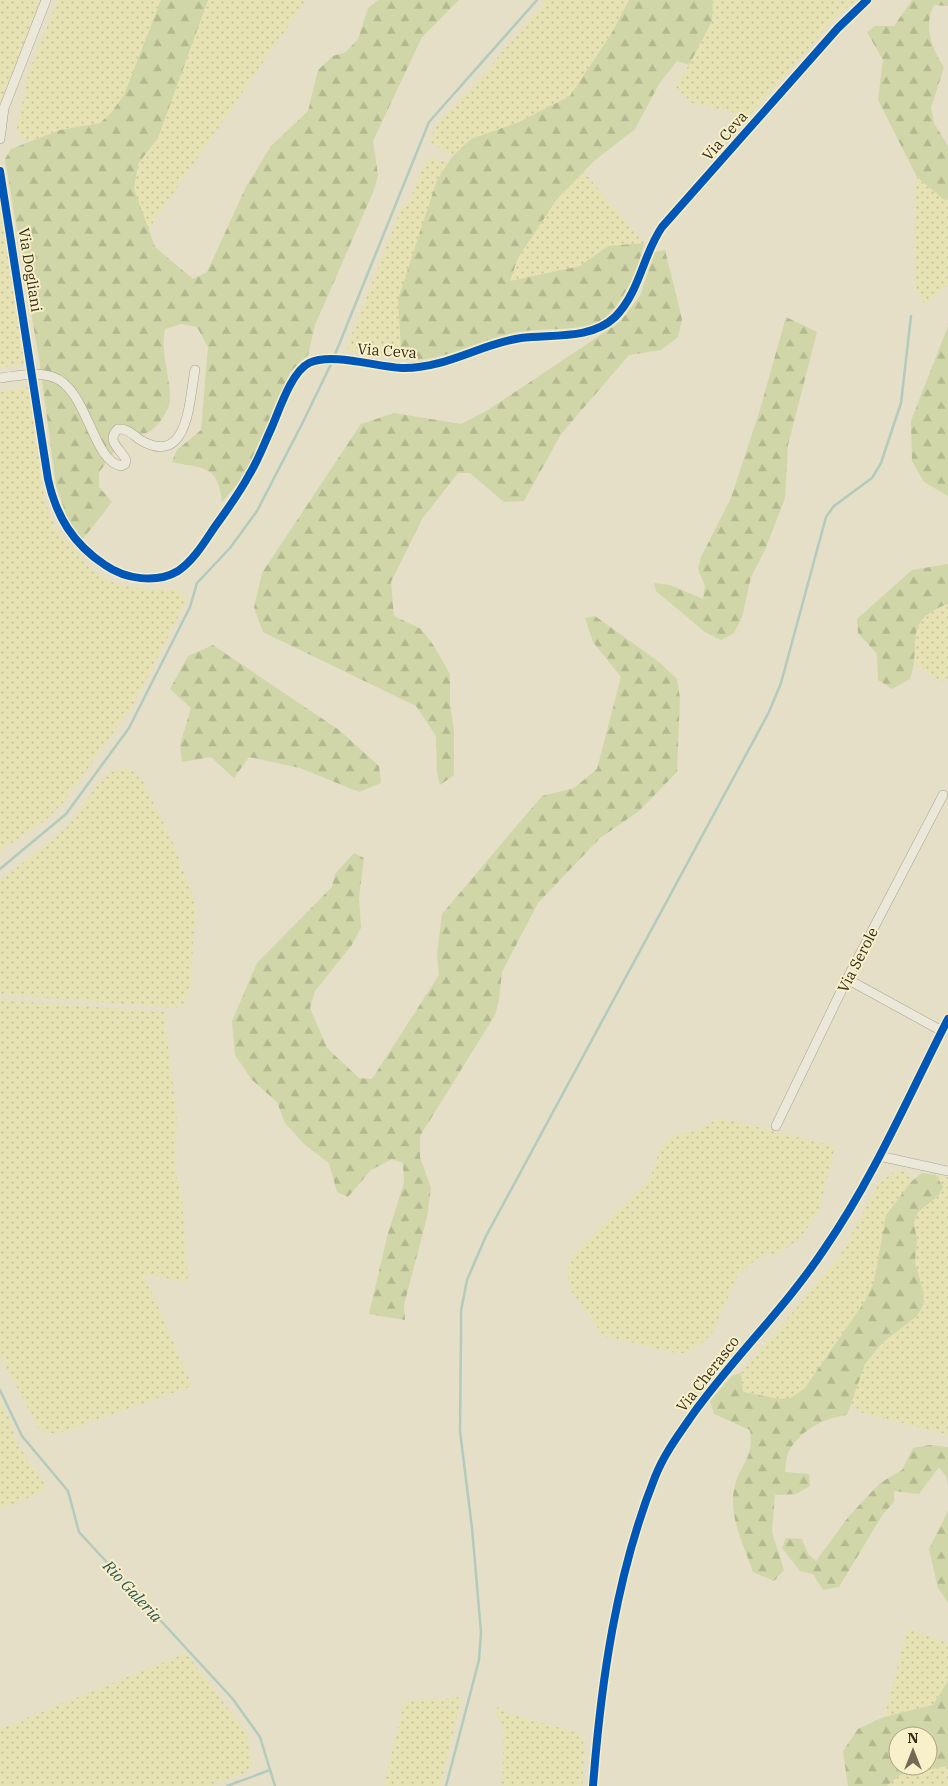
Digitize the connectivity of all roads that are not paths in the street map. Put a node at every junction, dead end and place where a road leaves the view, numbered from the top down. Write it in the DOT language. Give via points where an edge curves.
graph roads {
  1 [pos="46,0"];
  2 [pos="867,0"];
  3 [pos="0,139"];
  4 [pos="0,171"];
  5 [pos="194,370"];
  6 [pos="32,374"];
  7 [pos="0,378"];
  8 [pos="943,795"];
  9 [pos="847,979"];
  10 [pos="948,1019"];
  11 [pos="942,1031"];
  12 [pos="776,1126"];
  13 [pos="879,1156"];
  14 [pos="948,1171"];
  15 [pos="593,1786"];
  1 -- 3 [label="street" via="4,108"];
  2 -- 6 [label="street, Via Ceva" via="838,28 662,227 634,288 620,311 606,324 583,332 508,341 432,366 394,368 324,360 306,364 297,374 250,475 201,548 178,570 163,577 122,574 106,566 85,550 64,524 48,479"];
  4 -- 6 [label="street, Via Dogliani"];
  5 -- 6 [label="street" via="186,420 176,441 168,446 155,446 124,429 118,429 113,438 126,458 121,466 102,450 81,405 63,382 52,376"];
  6 -- 7 [label="street"];
  8 -- 9 [label="street, Via Serole"];
  9 -- 11 [label="street"];
  9 -- 12 [label="street, Via Serole"];
  10 -- 11 [label="street, Via Cherasco"];
  11 -- 13 [label="street, Via Cherasco"];
  13 -- 14 [label="street"];
  13 -- 15 [label="street, Via Cherasco" via="826,1248 707,1395 655,1476 633,1542 603,1677"];
}
